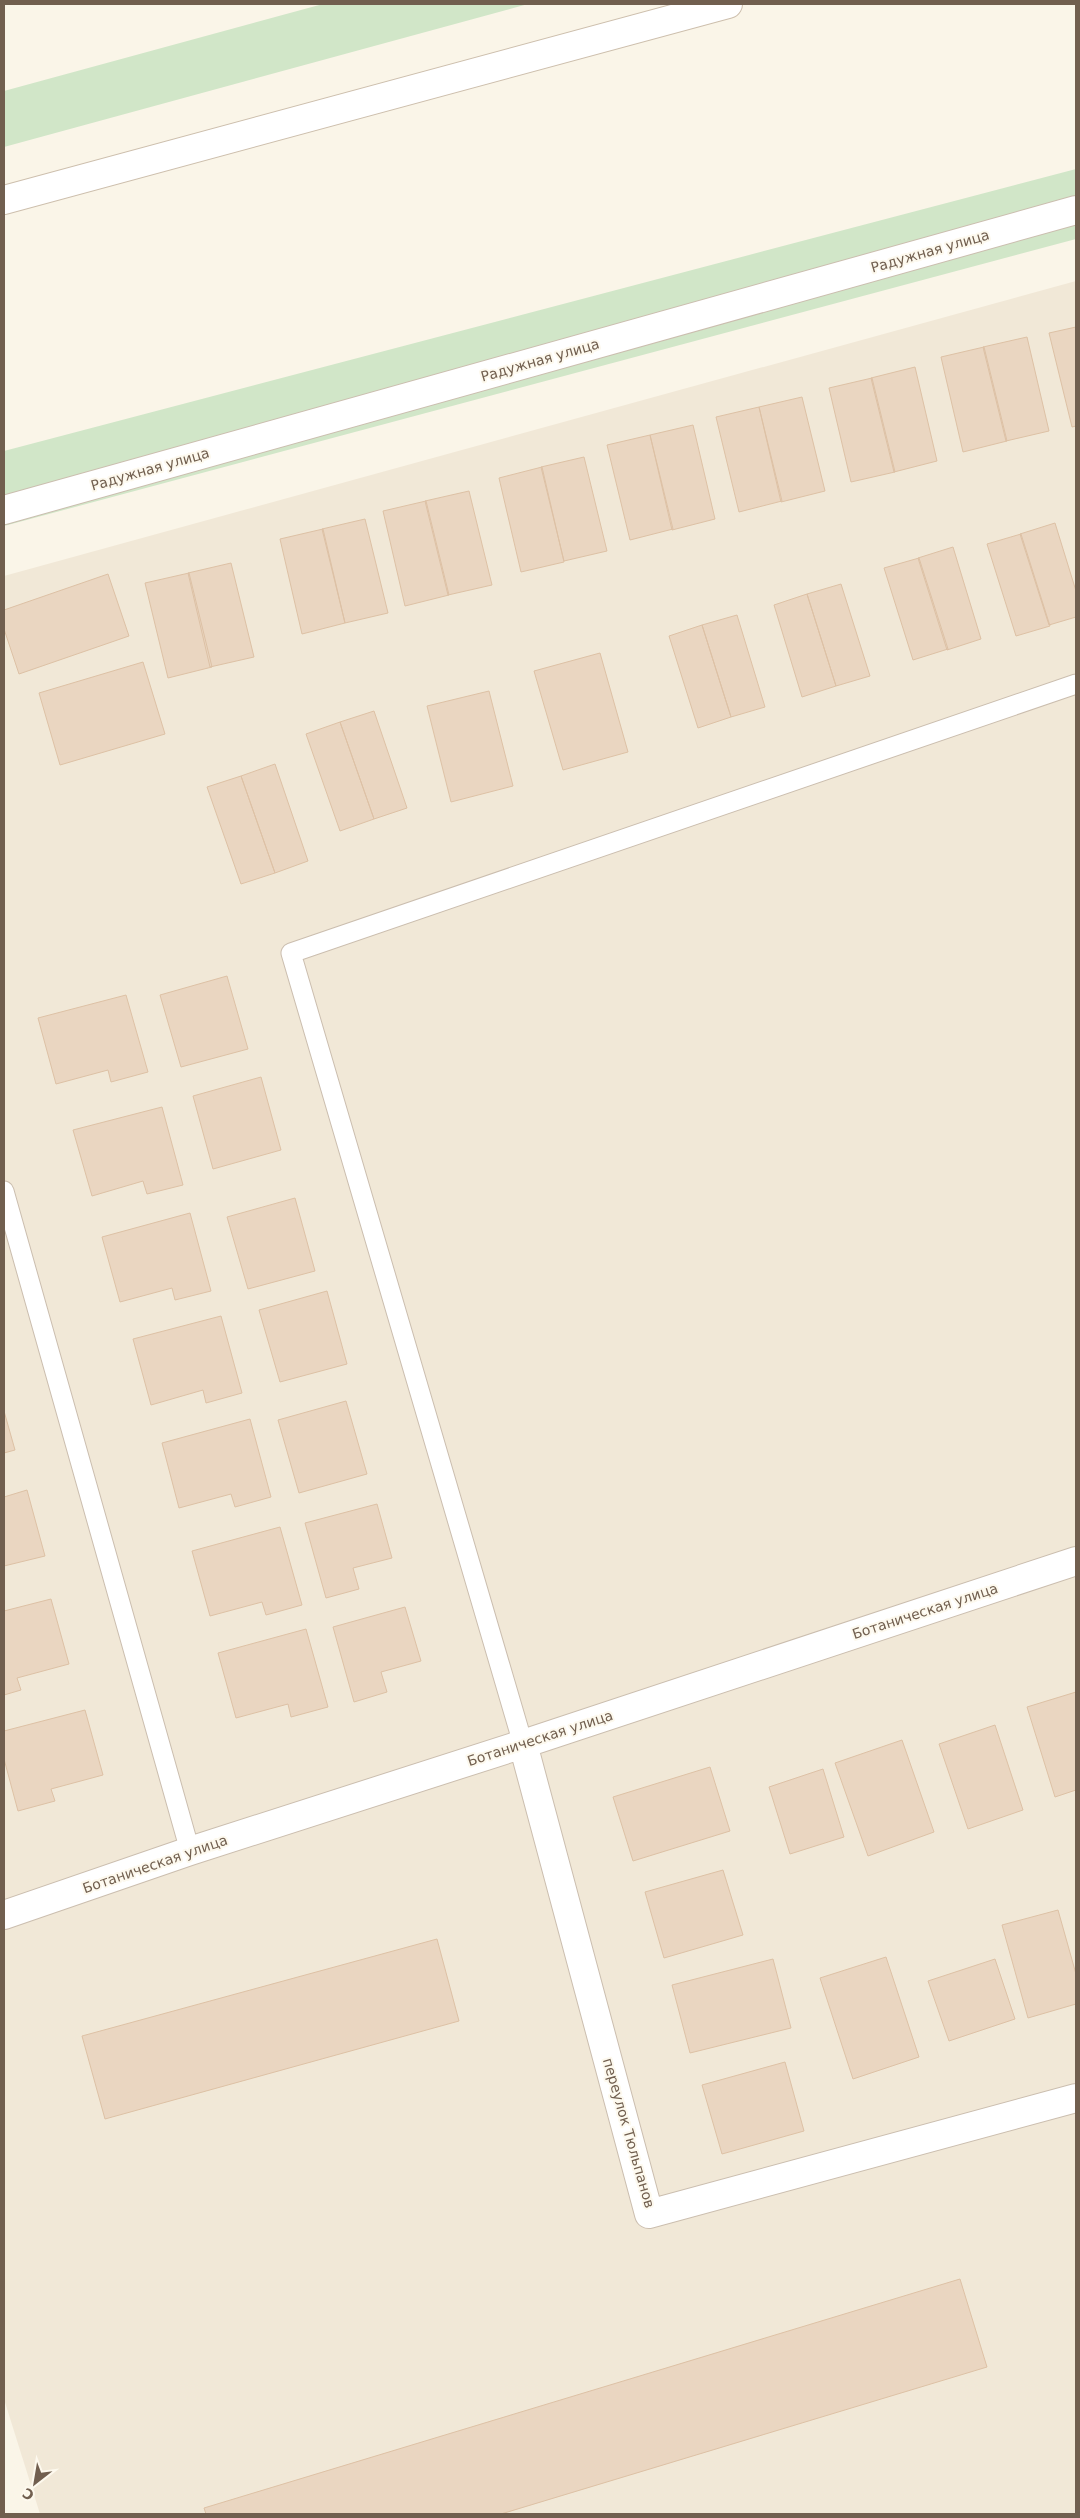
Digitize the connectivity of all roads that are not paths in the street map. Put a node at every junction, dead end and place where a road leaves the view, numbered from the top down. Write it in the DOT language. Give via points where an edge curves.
graph roads {
  1 [pos="728,4"];
  2 [pos="4,200"];
  3 [pos="1076,210"];
  4 [pos="4,510"];
  5 [pos="1076,684"];
  6 [pos="4,1192"];
  7 [pos="1076,1561"];
  8 [pos="523,1744"];
  9 [pos="190,1851"];
  10 [pos="4,1915"];
  11 [pos="1076,2098"];
  1 -- 2 [label="street"];
  3 -- 4 [label="street, Радужная улица"];
  5 -- 8 [label="lane" via="291,954"];
  6 -- 9 [label="lane"];
  7 -- 8 [label="street, Ботаническая улица"];
  8 -- 9 [label="street, Ботаническая улица"];
  8 -- 11 [label="street, переулок Тюльпанов" via="649,2214"];
  9 -- 10 [label="street, Ботаническая улица"];
}
